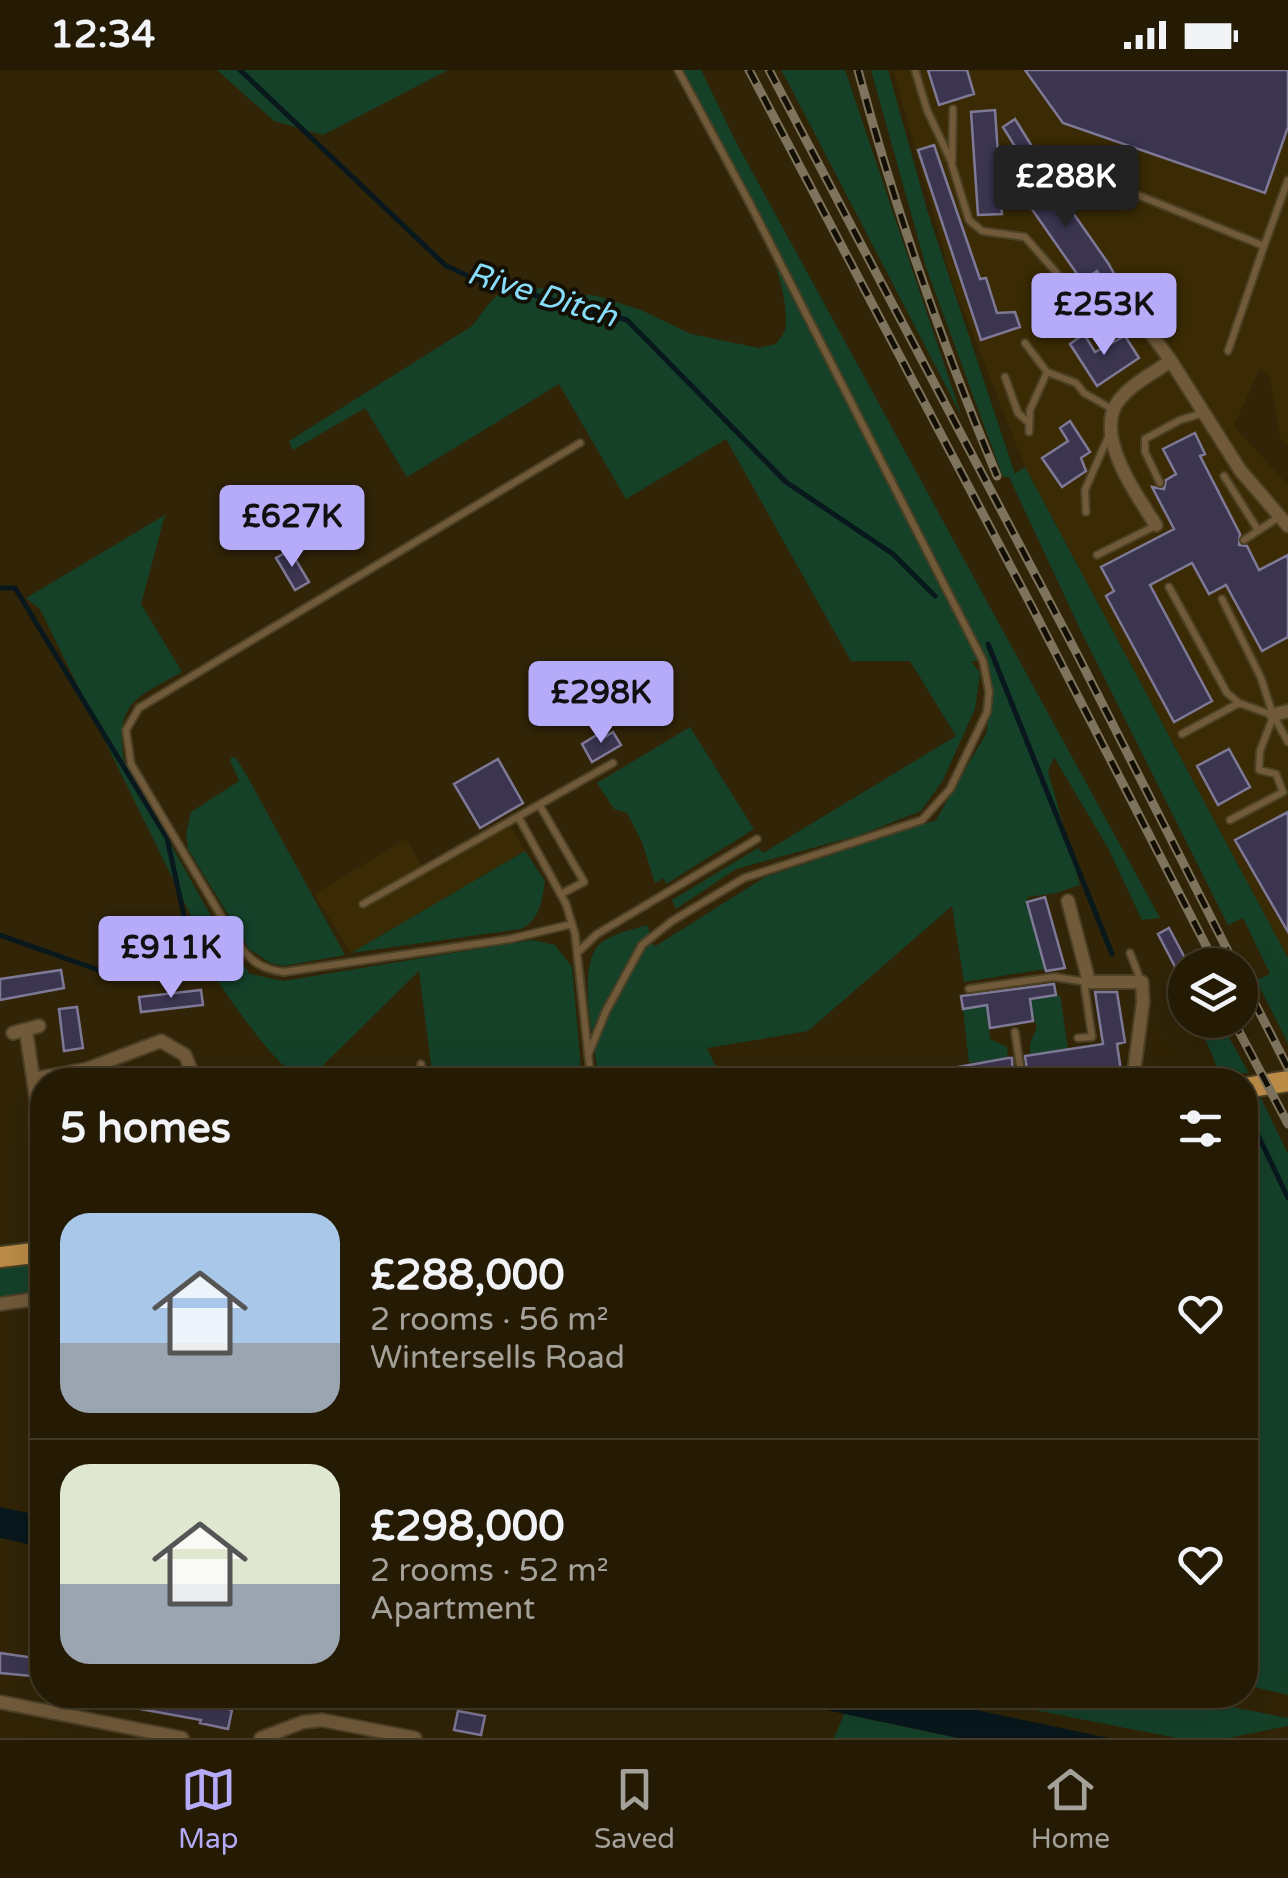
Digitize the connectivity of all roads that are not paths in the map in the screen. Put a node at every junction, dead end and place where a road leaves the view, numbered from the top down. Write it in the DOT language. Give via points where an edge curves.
graph roads {
  1 [pos="678,70"];
  2 [pos="915,70"];
  3 [pos="953,109"];
  4 [pos="952,164"];
  5 [pos="1083,173"];
  6 [pos="1288,180"];
  7 [pos="1264,246"];
  8 [pos="1142,321"];
  9 [pos="1025,343"];
  10 [pos="1228,351"];
  11 [pos="1171,361"];
  12 [pos="1047,372"];
  13 [pos="1005,377"];
  14 [pos="1113,410"];
  15 [pos="1205,413"];
  16 [pos="1111,428"];
  17 [pos="580,444"];
  18 [pos="1224,476"];
  19 [pos="1160,483"];
  20 [pos="1086,512"];
  21 [pos="1284,521"];
  22 [pos="1156,525"];
  23 [pos="1258,530"];
  24 [pos="1244,540"];
  25 [pos="1097,555"];
  26 [pos="1169,587"];
  27 [pos="1222,599"];
  28 [pos="1239,703"];
  29 [pos="1288,711"];
  30 [pos="1273,716"];
  31 [pos="1182,734"];
  32 [pos="1288,742"];
  33 [pos="613,763"];
  34 [pos="540,806"];
  35 [pos="520,818"];
  36 [pos="1230,820"];
  37 [pos="757,839"];
  38 [pos="561,894"];
  39 [pos="1068,901"];
  40 [pos="364,904"];
  41 [pos="572,924"];
  42 [pos="577,953"];
  43 [pos="1130,953"];
  44 [pos="1086,982"];
  45 [pos="1142,982"];
  46 [pos="969,988"];
  47 [pos="26,1030"];
  48 [pos="1015,1032"];
  49 [pos="1078,1038"];
  50 [pos="588,1055"];
  51 [pos="421,1064"];
  52 [pos="31,1068"];
  53 [pos="91,1068"];
  54 [pos="190,1068"];
  55 [pos="422,1068"];
  56 [pos="590,1068"];
  57 [pos="1020,1068"];
  58 [pos="1135,1068"];
  59 [pos="1288,1080"];
  60 [pos="1258,1086"];
  61 [pos="30,1253"];
  62 [pos="0,1257"];
  63 [pos="30,1300"];
  64 [pos="0,1304"];
  65 [pos="0,1702"];
  66 [pos="30,1708"];
  67 [pos="30,1708"];
  68 [pos="182,1738"];
  69 [pos="261,1738"];
  70 [pos="414,1738"];
  1 -- 50 [label="lane" via="983,661 989,692 987,712 950,789 922,820 744,878 672,922 642,945"];
  2 -- 4 [label="lane"];
  3 -- 4 [label="lane"];
  4 -- 8 [label="lane" via="969,220 982,231 1026,237 1097,319"];
  5 -- 7 [label="lane"];
  6 -- 7 [label="lane"];
  7 -- 10 [label="lane"];
  8 -- 11 [label="street"];
  9 -- 12 [label="lane"];
  11 -- 14 [label="street"];
  11 -- 15 [label="street"];
  12 -- 13 [label="lane" via="1030,410 1030,428"];
  12 -- 14 [label="lane"];
  14 -- 16 [label="street"];
  15 -- 19 [label="lane" via="1144,439"];
  15 -- 21 [label="street" via="1240,470"];
  16 -- 20 [label="lane" via="1084,490"];
  16 -- 22 [label="street" via="1119,462"];
  17 -- 41 [label="lane" via="139,708 126,744 131,764 234,938 248,959 267,970 510,939"];
  18 -- 23 [label="lane"];
  21 -- 23 [label="lane"];
  22 -- 25 [label="lane"];
  23 -- 24 [label="lane"];
  26 -- 28 [label="lane" via="1227,693"];
  27 -- 30 [label="lane"];
  28 -- 30 [label="lane"];
  28 -- 31 [label="lane"];
  29 -- 30 [label="street"];
  30 -- 32 [label="lane"];
  30 -- 36 [label="lane" via="1259,770 1276,774 1283,792"];
  33 -- 34 [label="lane"];
  34 -- 35 [label="lane"];
  34 -- 38 [label="lane" via="584,882"];
  35 -- 38 [label="lane"];
  35 -- 40 [label="lane"];
  37 -- 42 [label="lane" via="597,934"];
  38 -- 41 [label="lane"];
  39 -- 44 [label="street"];
  41 -- 42 [label="lane"];
  42 -- 50 [label="lane"];
  43 -- 45 [label="lane"];
  44 -- 45 [label="street"];
  44 -- 46 [label="lane" via="1054,977"];
  44 -- 49 [label="lane" via="1092,1036"];
  45 -- 58 [label="street"];
  47 -- 52 [label="street"];
  48 -- 57 [label="lane"];
  50 -- 56 [label="lane"];
  51 -- 55 [label="lane"];
  53 -- 54 [label="street" via="161,1041"];
  59 -- 60 [label="main road"];
  61 -- 62 [label="main road"];
  63 -- 64 [label="street"];
  65 -- 67 [label="street"];
  66 -- 68 [label="street"];
  69 -- 70 [label="street" via="322,1720"];
}
